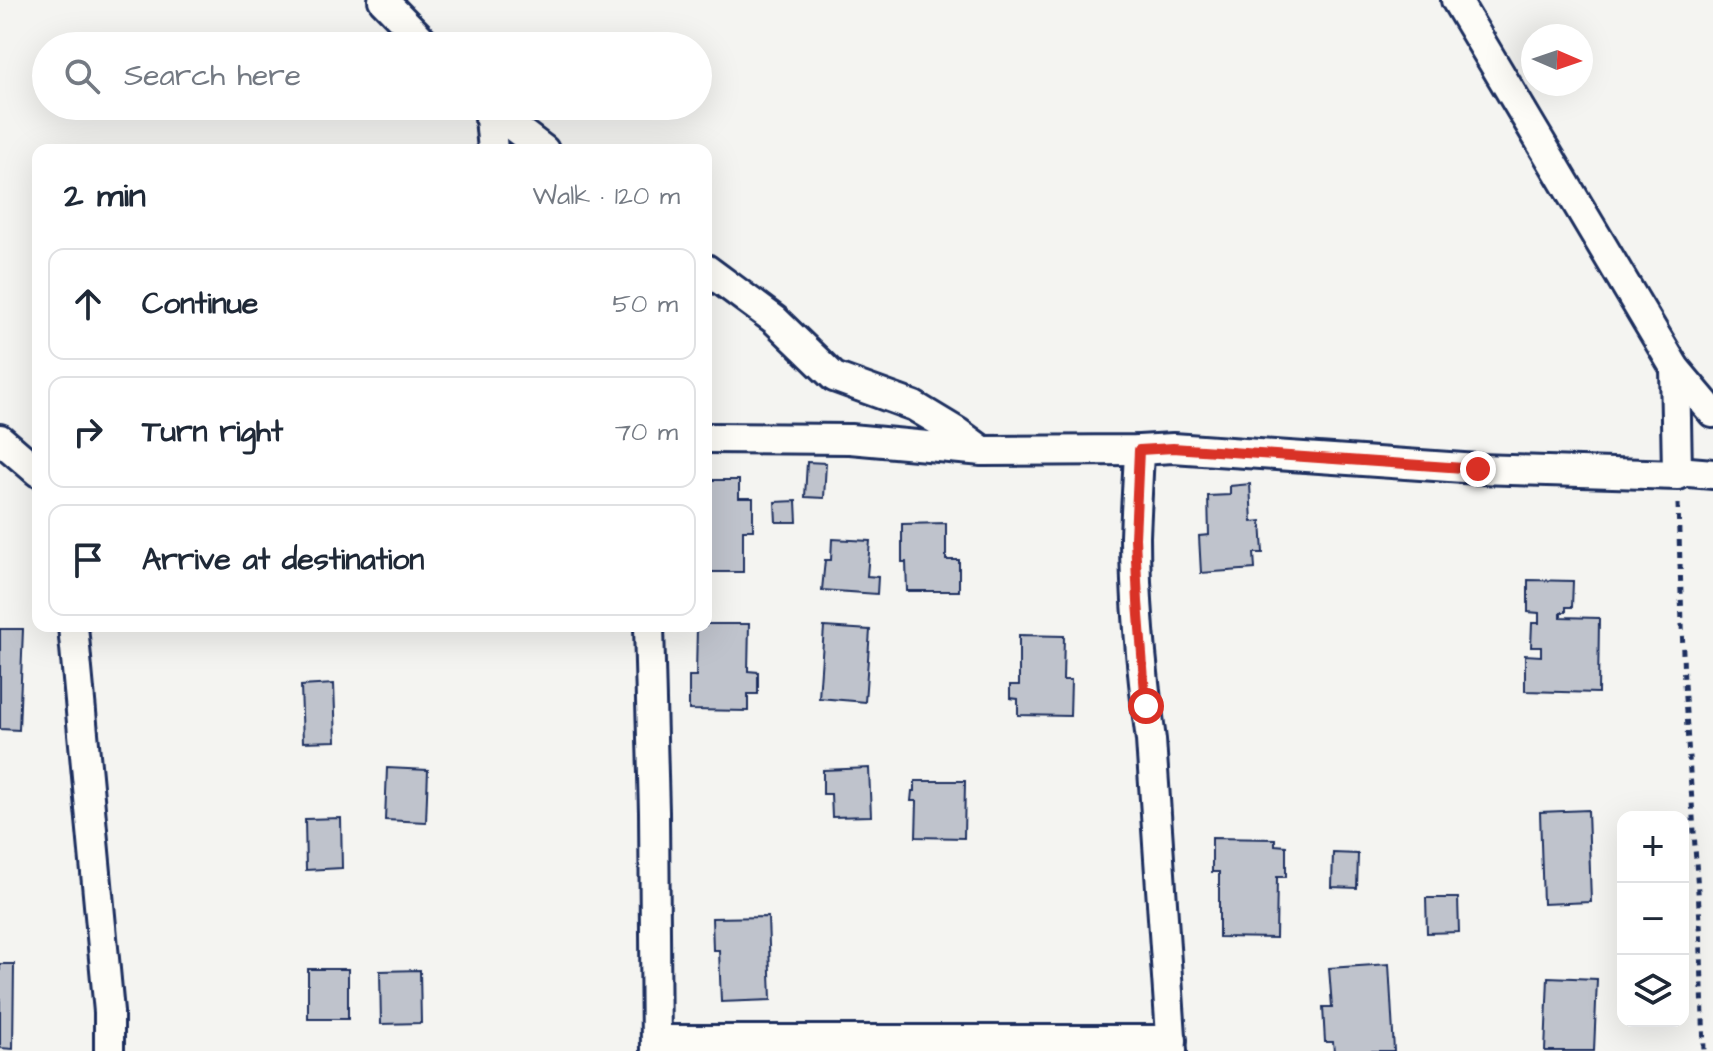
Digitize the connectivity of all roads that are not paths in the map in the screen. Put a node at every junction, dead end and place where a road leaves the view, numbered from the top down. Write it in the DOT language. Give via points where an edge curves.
graph roads {
  1 [pos="383,0"];
  2 [pos="1456,0"];
  3 [pos="414,32"];
  4 [pos="489,120"];
  5 [pos="504,120"];
  6 [pos="492,144"];
  7 [pos="536,144"];
  8 [pos="712,273"];
  9 [pos="1675,368"];
  10 [pos="1713,413"];
  11 [pos="712,438"];
  12 [pos="0,439"];
  13 [pos="1139,450"];
  14 [pos="983,451"];
  15 [pos="32,467"];
  16 [pos="1677,473"];
  17 [pos="1713,474"];
  18 [pos="74,632"];
  19 [pos="649,632"];
  20 [pos="656,1045"];
  21 [pos="1172,1045"];
  22 [pos="109,1051"];
  1 -- 3 [label="street"];
  2 -- 9 [label="street"];
  4 -- 6 [label="street"];
  5 -- 7 [label="street"];
  8 -- 14 [label="street" via="775,320 834,377 914,406"];
  9 -- 10 [label="street"];
  9 -- 16 [label="street"];
  11 -- 14 [label="street" via="850,439"];
  12 -- 15 [label="street"];
  13 -- 14 [label="street"];
  13 -- 16 [label="street" via="1478,469"];
  13 -- 21 [label="street" via="1138,602"];
  16 -- 17 [label="street"];
  18 -- 22 [label="street"];
  19 -- 20 [label="street"];
  20 -- 21 [label="street"];
}
